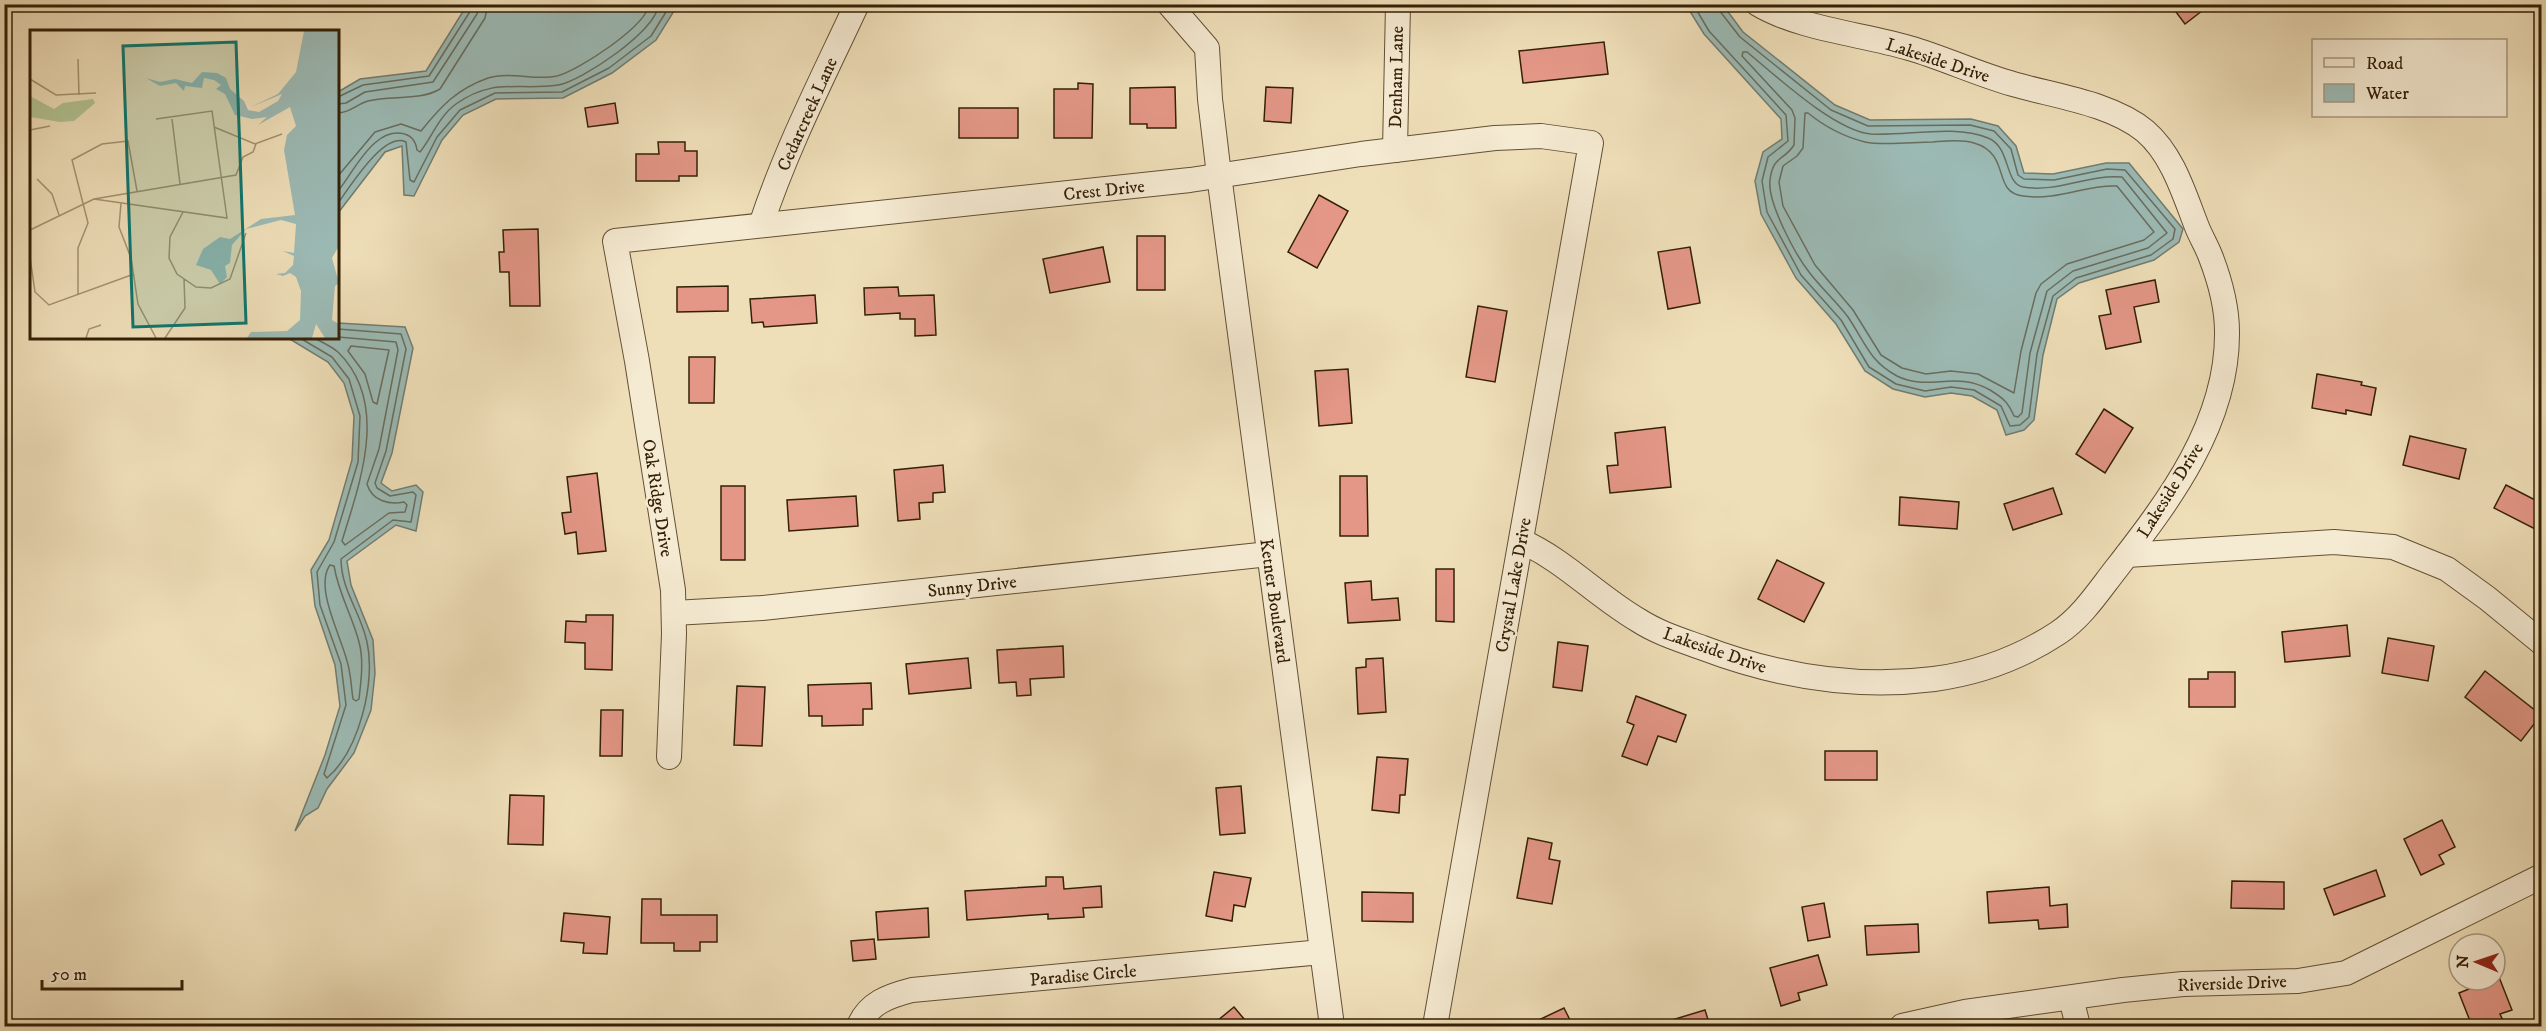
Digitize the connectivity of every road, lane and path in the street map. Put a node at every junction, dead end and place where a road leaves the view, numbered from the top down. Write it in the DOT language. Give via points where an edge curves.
graph roads {
  1 [pos="857,4"];
  2 [pos="1169,4"];
  3 [pos="1398,4"];
  4 [pos="1758,4"];
  5 [pos="1592,143"];
  6 [pos="1395,150"];
  7 [pos="1219,175"];
  8 [pos="761,225"];
  9 [pos="615,241"];
  10 [pos="1521,541"];
  11 [pos="1269,554"];
  12 [pos="2127,555"];
  13 [pos="674,613"];
  14 [pos="2541,643"];
  15 [pos="669,758"];
  16 [pos="2541,876"];
  17 [pos="1322,952"];
  18 [pos="2071,998"];
  19 [pos="859,1026"];
  20 [pos="1332,1026"];
  21 [pos="1435,1026"];
  22 [pos="1902,1026"];
  23 [pos="2078,1026"];
  1 -- 8 [label="street, Cedarcreek Lane" via="795,136"];
  2 -- 7 [label="street, Ketner Boulevard" via="1207,48"];
  3 -- 6 [label="street, Denham Lane"];
  4 -- 12 [label="street, Lakeside Drive" via="1784,16 1907,47 2124,117 2147,133 2166,156 2210,256 2224,304 2227,336 2218,393 2202,441"];
  5 -- 6 [label="street, Crest Drive" via="1541,136"];
  5 -- 10 [label="street, Crystal Lake Drive"];
  6 -- 7 [label="street, Crest Drive"];
  7 -- 8 [label="street, Crest Drive"];
  7 -- 11 [label="street, Ketner Boulevard"];
  8 -- 9 [label="street, Crest Drive"];
  9 -- 13 [label="street, Oak Ridge Drive"];
  10 -- 12 [label="street, Lakeside Drive" via="1564,566 1640,622 1680,640 1770,670 1822,680 1873,682 1933,679 1989,668 2016,658 2061,632 2080,615"];
  10 -- 21 [label="street, Crystal Lake Drive"];
  11 -- 13 [label="street, Sunny Drive" via="762,608"];
  11 -- 17 [label="street, Ketner Boulevard"];
  12 -- 14 [label="street" via="2334,542 2393,547 2447,569"];
  13 -- 15 [label="street, Oak Ridge Drive"];
  16 -- 18 [label="street, Riverside Drive" via="2346,973 2298,981 2182,984"];
  17 -- 19 [label="street, Paradise Circle" via="912,990 877,1002 863,1014"];
  17 -- 20 [label="street, Ketner Boulevard"];
  18 -- 22 [label="street, Riverside Drive" via="1965,1012"];
  18 -- 23 [label="street"];
}
